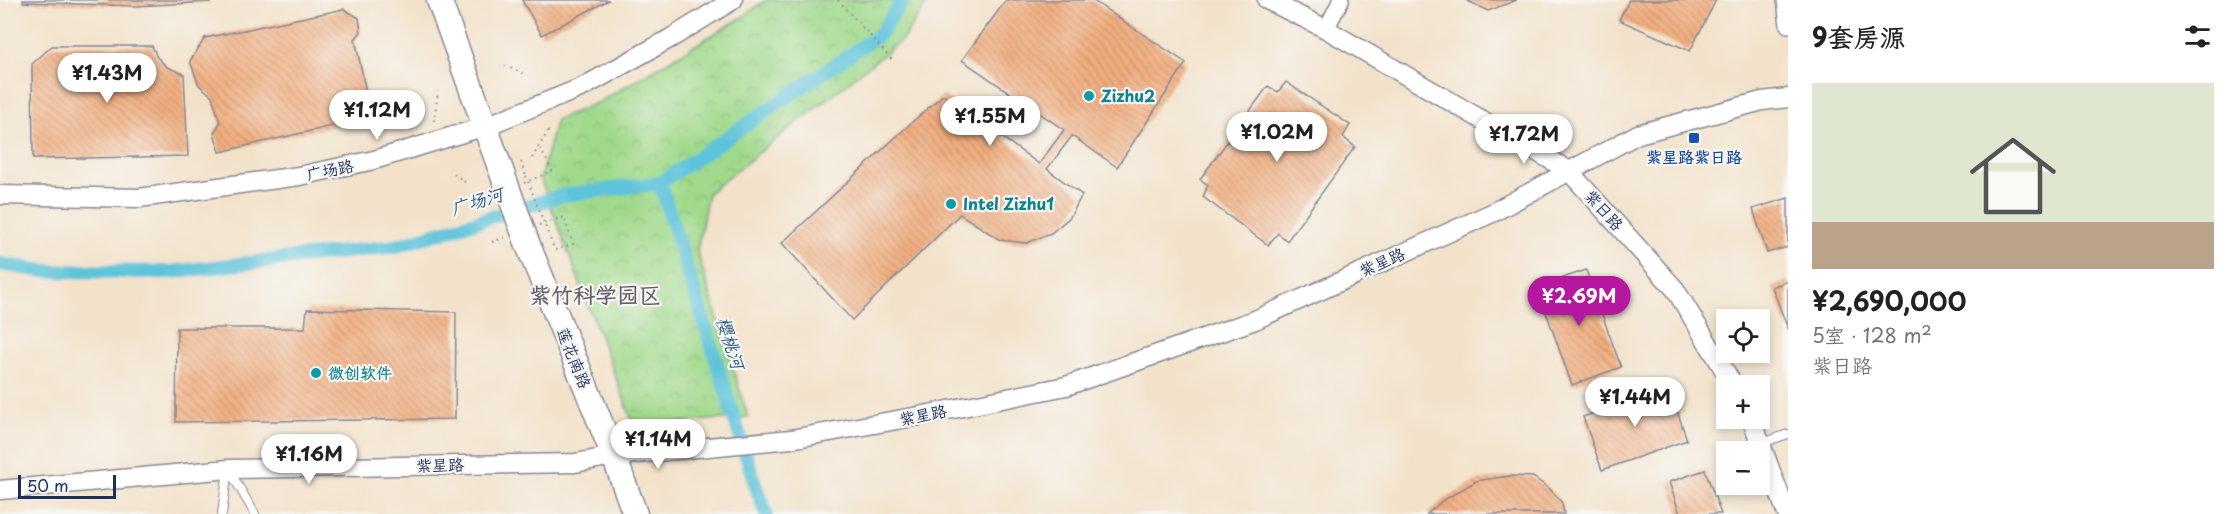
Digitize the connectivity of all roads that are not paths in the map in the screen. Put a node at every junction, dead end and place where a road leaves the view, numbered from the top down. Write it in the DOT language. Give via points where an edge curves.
graph roads {
  1 [pos="439,0"];
  2 [pos="1267,0"];
  3 [pos="1341,0"];
  4 [pos="1785,0"];
  5 [pos="727,2"];
  6 [pos="1788,25"];
  7 [pos="1326,29"];
  8 [pos="1788,98"];
  9 [pos="486,126"];
  10 [pos="1568,170"];
  11 [pos="0,195"];
  12 [pos="1727,375"];
  13 [pos="1788,434"];
  14 [pos="1766,441"];
  15 [pos="614,456"];
  16 [pos="229,469"];
  17 [pos="1770,469"];
  18 [pos="0,490"];
  19 [pos="222,514"];
  20 [pos="255,514"];
  21 [pos="635,514"];
  22 [pos="1787,514"];
  1 -- 9 [label="main road, 莲花南路"];
  2 -- 7 [label="street, 紫日路"];
  3 -- 7 [label="street"];
  4 -- 6 [label="street"];
  5 -- 9 [label="street, 广场路" via="583,87"];
  7 -- 10 [label="street, 紫日路"];
  8 -- 10 [label="street, 紫星路" via="1762,101 1638,134"];
  9 -- 11 [label="street, 广场路" via="374,160 299,176 139,198"];
  9 -- 15 [label="main road, 莲花南路, bridge" via="516,180"];
  10 -- 12 [label="street, 紫日路" via="1675,289"];
  10 -- 15 [label="street, 紫星路" via="1492,213 1255,320 1077,382 791,439"];
  13 -- 14 [label="lane"];
  15 -- 16 [label="street, 紫星路" via="574,463"];
  15 -- 21 [label="main road, 莲花南路"];
  16 -- 18 [label="street, 紫星路"];
  16 -- 19 [label="lane"];
  16 -- 20 [label="lane"];
  17 -- 22 [label="street"];
}
